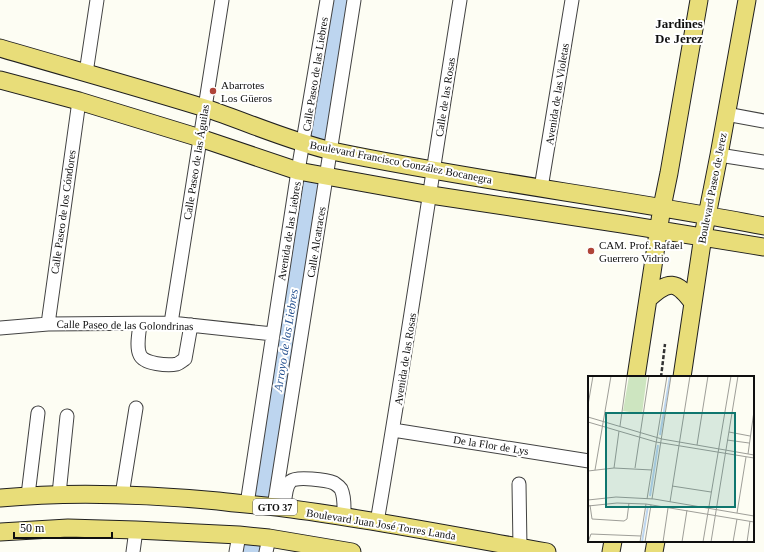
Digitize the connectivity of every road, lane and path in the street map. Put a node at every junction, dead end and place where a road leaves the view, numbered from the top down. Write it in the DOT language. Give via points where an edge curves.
graph roads {
  1 [pos="97,0"];
  2 [pos="222,0"];
  3 [pos="327,0"];
  4 [pos="354,0"];
  5 [pos="460,0"];
  6 [pos="572,0"];
  7 [pos="699,0"];
  8 [pos="747,0"];
  9 [pos="0,48"];
  10 [pos="86,73"];
  11 [pos="0,80"];
  12 [pos="79,101"];
  13 [pos="205,108"];
  14 [pos="726,114"];
  15 [pos="764,121"];
  16 [pos="200,138"];
  17 [pos="303,143"];
  18 [pos="330,150"];
  19 [pos="719,155"];
  20 [pos="764,162"];
  21 [pos="434,170"];
  22 [pos="298,171"];
  23 [pos="327,176"];
  24 [pos="542,188"];
  25 [pos="431,195"];
  26 [pos="662,207"];
  27 [pos="706,215"];
  28 [pos="764,226"];
  29 [pos="658,230"];
  30 [pos="702,236"];
  31 [pos="764,247"];
  32 [pos="648,299"];
  33 [pos="693,303"];
  34 [pos="171,323"];
  35 [pos="48,324"];
  36 [pos="140,324"];
  37 [pos="191,325"];
  38 [pos="0,328"];
  39 [pos="273,334"];
  40 [pos="665,344"];
  41 [pos="636,376"];
  42 [pos="661,376"];
  43 [pos="682,376"];
  44 [pos="136,408"];
  45 [pos="38,413"];
  46 [pos="67,416"];
  47 [pos="393,430"];
  48 [pos="588,461"];
  49 [pos="519,484"];
  50 [pos="58,494"];
  51 [pos="122,494"];
  52 [pos="28,495"];
  53 [pos="0,498"];
  54 [pos="247,504"];
  55 [pos="279,507"];
  56 [pos="344,517"];
  57 [pos="377,522"];
  58 [pos="136,530"];
  59 [pos="0,532"];
  60 [pos="239,534"];
  61 [pos="612,542"];
  62 [pos="656,542"];
  63 [pos="267,545"];
  64 [pos="520,547"];
  65 [pos="133,552"];
  66 [pos="236,552"];
  67 [pos="352,552"];
  68 [pos="547,552"];
  69 [pos="611,552"];
  70 [pos="654,552"];
  1 -- 10 [label="street"];
  2 -- 13 [label="street, Calle Paseo de las Águilas"];
  3 -- 17 [label="street, Calle Paseo de las Liebres"];
  4 -- 18 [label="street, Calle Alcatraces"];
  5 -- 21 [label="street, Calle de las Rosas"];
  6 -- 24 [label="street, Avenida de las Violetas"];
  7 -- 26 [label="main road"];
  8 -- 14 [label="main road, Boulevard Paseo de Jerez"];
  9 -- 10 [label="main road, Boulevard Francisco González Bocanegra"];
  10 -- 13 [label="main road, Boulevard Francisco González Bocanegra"];
  11 -- 12 [label="main road"];
  12 -- 16 [label="main road"];
  12 -- 35 [label="street, Calle Paseo de los Cóndores"];
  13 -- 16 [label="street, Calle Paseo de las Águilas"];
  13 -- 17 [label="main road, Boulevard Francisco González Bocanegra"];
  14 -- 15 [label="street"];
  14 -- 19 [label="main road, Boulevard Paseo de Jerez"];
  16 -- 22 [label="main road"];
  16 -- 34 [label="street, Calle Paseo de las Águilas"];
  17 -- 18 [label="main road, Boulevard Francisco González Bocanegra"];
  17 -- 22 [label="street, Calle Paseo de las Liebres"];
  18 -- 21 [label="main road, Boulevard Francisco González Bocanegra"];
  18 -- 23 [label="street, Calle Alcatraces"];
  19 -- 20 [label="street"];
  19 -- 27 [label="main road, Boulevard Paseo de Jerez"];
  21 -- 24 [label="main road, Boulevard Francisco González Bocanegra"];
  21 -- 25 [label="street, Calle de las Rosas"];
  22 -- 23 [label="main road"];
  22 -- 39 [label="street, Avenida de las Liebres"];
  23 -- 25 [label="main road"];
  23 -- 55 [label="street, Calle Alcatraces"];
  24 -- 26 [label="main road, Boulevard Francisco González Bocanegra"];
  25 -- 29 [label="main road"];
  25 -- 47 [label="street, Avenida de las Rosas"];
  26 -- 27 [label="main road, Boulevard Francisco González Bocanegra"];
  26 -- 29 [label="main road"];
  27 -- 28 [label="main road, Boulevard Francisco González Bocanegra"];
  27 -- 30 [label="main road, Boulevard Paseo de Jerez"];
  29 -- 30 [label="main road"];
  29 -- 32 [label="main road"];
  30 -- 31 [label="main road"];
  30 -- 33 [label="main road, Boulevard Paseo de Jerez"];
  32 -- 33 [label="main road" via="668,285 681,288"];
  32 -- 41 [label="main road"];
  33 -- 43 [label="main road, Boulevard Paseo de Jerez"];
  34 -- 36 [label="street, Calle Paseo de las Golondrinas"];
  34 -- 37 [label="street, Calle Paseo de las Golondrinas"];
  35 -- 36 [label="street, Calle Paseo de las Golondrinas"];
  35 -- 38 [label="street, Calle Paseo de las Golondrinas"];
  36 -- 37 [label="street" via="138,353 147,362 163,364 178,364 185,358"];
  37 -- 39 [label="street, Calle Paseo de las Golondrinas"];
  39 -- 54 [label="street, Avenida de las Liebres"];
  40 -- 42 [label="path"];
  44 -- 51 [label="street"];
  45 -- 52 [label="street"];
  46 -- 50 [label="street"];
  47 -- 48 [label="street, De la Flor de Lys"];
  47 -- 57 [label="street, Avenida de las Rosas"];
  49 -- 64 [label="street"];
  50 -- 51 [label="main road, Boulevard Juan José Torres Landa / GTO 37"];
  50 -- 52 [label="main road, Boulevard Juan José Torres Landa / GTO 37"];
  51 -- 54 [label="main road, Boulevard Juan José Torres Landa / GTO 37"];
  52 -- 53 [label="main road, Boulevard Juan José Torres Landa / GTO 37"];
  54 -- 55 [label="main road, Boulevard Juan José Torres Landa / GTO 37"];
  55 -- 56 [label="main road, Boulevard Juan José Torres Landa / GTO 37"];
  55 -- 56 [label="street" via="291,481 302,478 332,482 341,490"];
  56 -- 57 [label="main road, Boulevard Juan José Torres Landa / GTO 37"];
  57 -- 64 [label="main road, Boulevard Juan José Torres Landa / GTO 37"];
  58 -- 59 [label="main road" via="68,528"];
  58 -- 60 [label="main road"];
  58 -- 65 [label="street"];
  60 -- 63 [label="main road"];
  60 -- 66 [label="street"];
  61 -- 69 [label="main road"];
  62 -- 70 [label="main road"];
  63 -- 67 [label="main road"];
  64 -- 68 [label="main road, Boulevard Juan José Torres Landa / GTO 37"];
}
